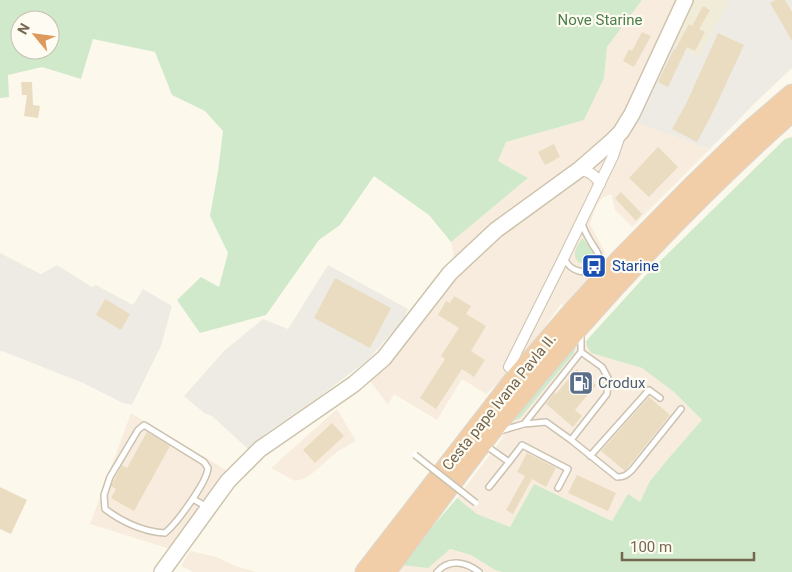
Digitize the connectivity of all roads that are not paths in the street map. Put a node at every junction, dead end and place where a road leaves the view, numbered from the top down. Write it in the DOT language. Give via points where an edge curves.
graph roads {
  1 [pos="685,0"];
  2 [pos="792,94"];
  3 [pos="792,112"];
  4 [pos="621,132"];
  5 [pos="580,169"];
  6 [pos="600,184"];
  7 [pos="582,220"];
  8 [pos="644,245"];
  9 [pos="564,257"];
  10 [pos="580,326"];
  11 [pos="581,352"];
  12 [pos="508,368"];
  13 [pos="660,398"];
  14 [pos="681,409"];
  15 [pos="524,424"];
  16 [pos="486,439"];
  17 [pos="571,440"];
  18 [pos="415,454"];
  19 [pos="590,456"];
  20 [pos="509,462"];
  21 [pos="489,486"];
  22 [pos="558,488"];
  23 [pos="192,499"];
  24 [pos="476,503"];
  25 [pos="208,508"];
  26 [pos="162,572"];
  27 [pos="365,572"];
  28 [pos="386,572"];
  29 [pos="437,572"];
  30 [pos="479,572"];
  1 -- 4 [label="street"];
  2 -- 8 [label="highway" via="693,185"];
  3 -- 8 [label="highway"];
  4 -- 5 [label="street"];
  4 -- 6 [label="street"];
  5 -- 6 [label="street" via="597,178"];
  5 -- 25 [label="street" via="496,230 450,273 384,358 354,384 260,449 228,481"];
  6 -- 7 [label="street"];
  7 -- 9 [label="street"];
  7 -- 9 [label="lane" via="584,231 598,254 597,260 589,271 583,272 571,268"];
  8 -- 10 [label="highway, Cesta pape Ivana Pavla II."];
  8 -- 27 [label="highway, Cesta pape Ivana Pavla II." via="570,314 516,377"];
  9 -- 12 [label="street"];
  10 -- 11 [label="lane"];
  10 -- 16 [label="highway, Cesta pape Ivana Pavla II."];
  11 -- 15 [label="lane"];
  11 -- 17 [label="lane" via="602,367 608,378 607,394"];
  13 -- 19 [label="lane" via="649,390"];
  14 -- 19 [label="lane" via="627,475 616,477"];
  15 -- 16 [label="lane"];
  15 -- 17 [label="lane" via="546,422"];
  16 -- 20 [label="lane"];
  16 -- 28 [label="highway, Cesta pape Ivana Pavla II."];
  17 -- 19 [label="lane"];
  18 -- 24 [label="lane, bridge"];
  20 -- 21 [label="lane"];
  20 -- 22 [label="lane" via="522,445 568,469"];
  23 -- 23 [label="lane" via="208,468 204,462 144,425 110,477 104,495 106,509 129,524 165,533"];
  23 -- 25 [label="lane"];
  25 -- 26 [label="street"];
  29 -- 30 [label="lane" via="448,563 461,562"];
}
